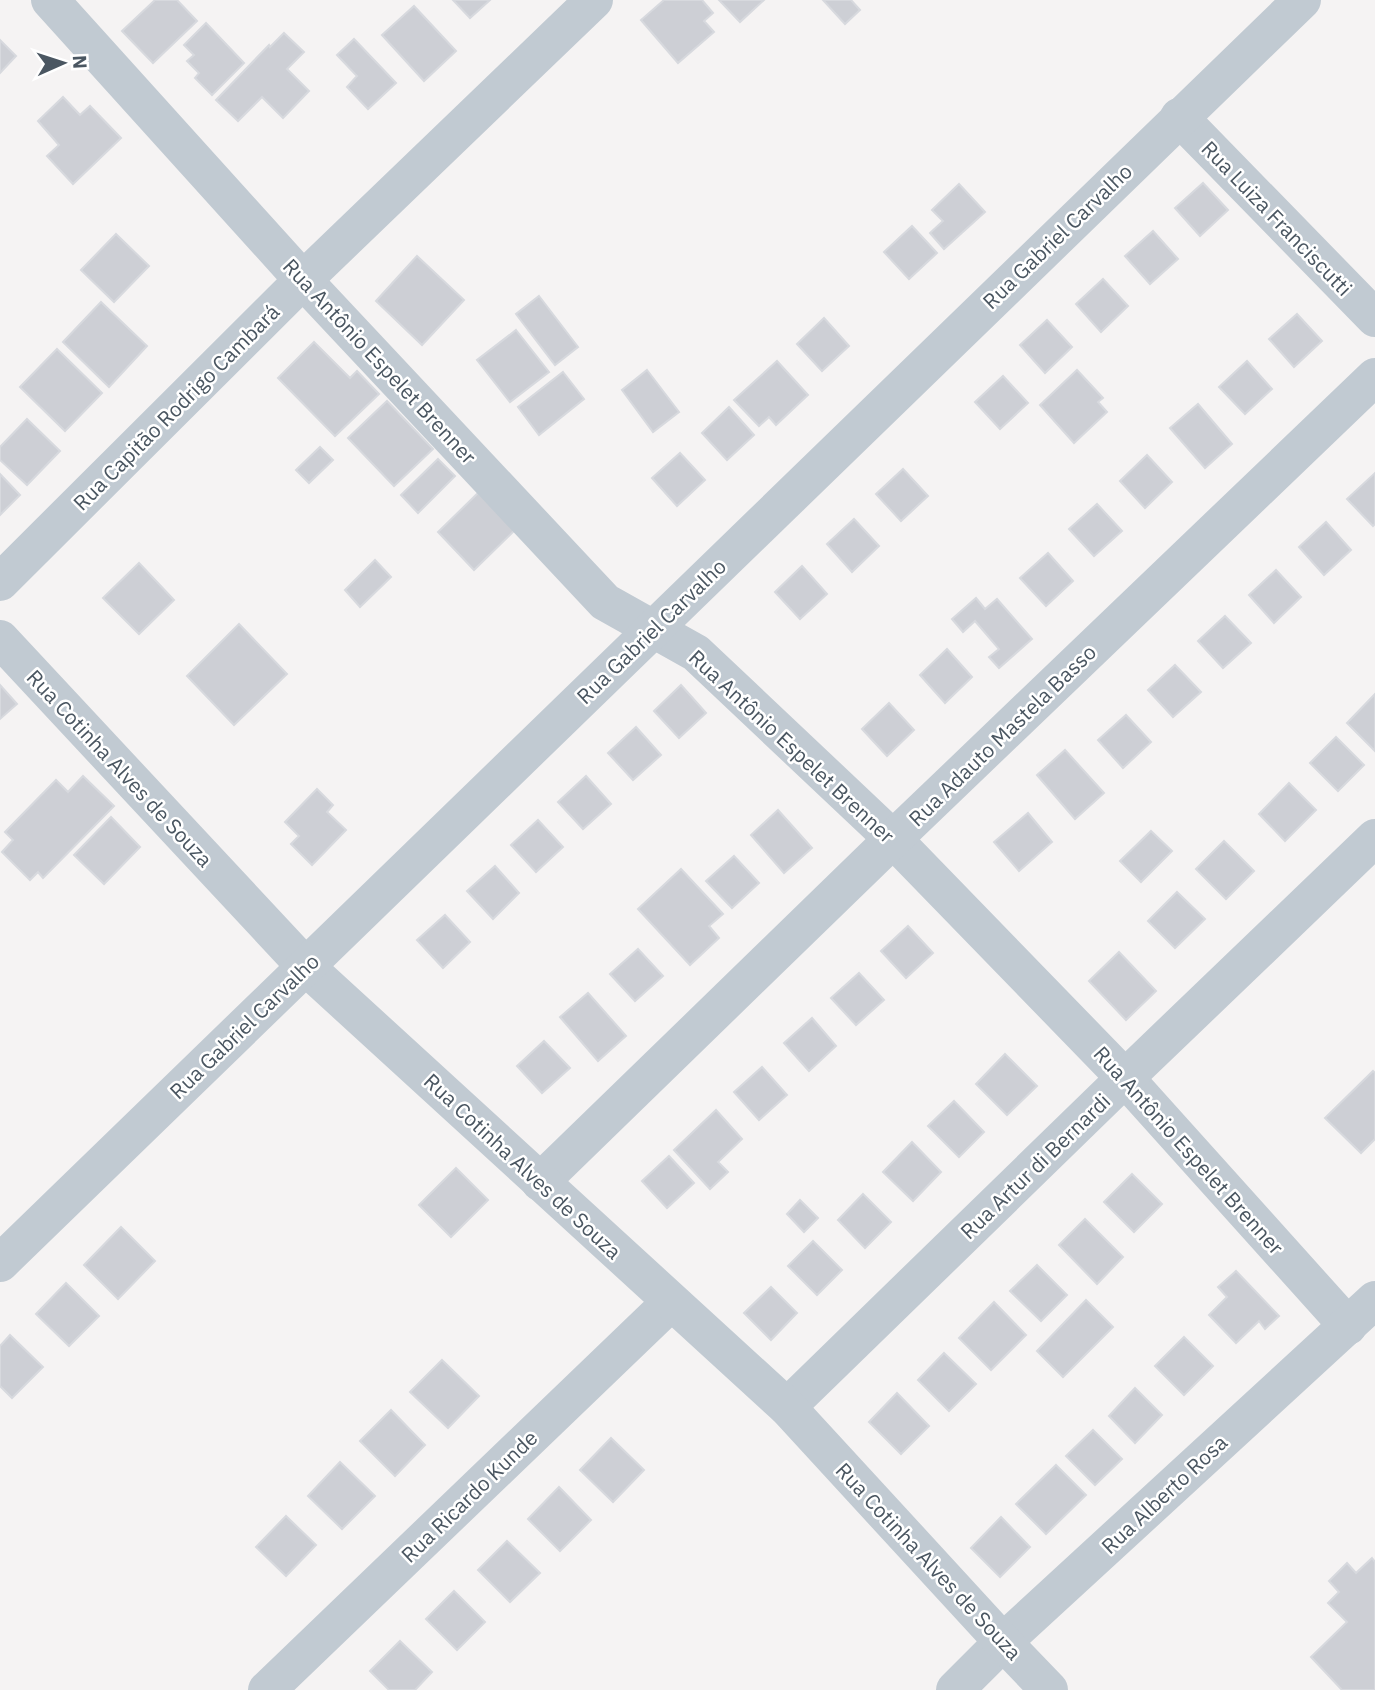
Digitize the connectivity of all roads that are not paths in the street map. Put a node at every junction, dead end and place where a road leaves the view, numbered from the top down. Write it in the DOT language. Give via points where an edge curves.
graph roads {
  1 [pos="50,0"];
  2 [pos="594,0"];
  3 [pos="1302,0"];
  4 [pos="1180,117"];
  5 [pos="303,280"];
  6 [pos="1375,318"];
  7 [pos="1375,377"];
  8 [pos="0,582"];
  9 [pos="652,629"];
  10 [pos="0,639"];
  11 [pos="1375,838"];
  12 [pos="893,839"];
  13 [pos="305,966"];
  14 [pos="1125,1078"];
  15 [pos="540,1182"];
  16 [pos="0,1263"];
  17 [pos="671,1302"];
  18 [pos="1362,1313"];
  19 [pos="787,1407"];
  20 [pos="1003,1642"];
  21 [pos="267,1690"];
  22 [pos="955,1690"];
  23 [pos="1049,1690"];
  1 -- 5 [label="street, Rua Antônio Espelet Brenner"];
  2 -- 5 [label="street, Rua Capitão Rodrigo Cambará"];
  3 -- 4 [label="street, Rua Gabriel Carvalho"];
  4 -- 6 [label="street, Rua Luiza Franciscutti"];
  4 -- 9 [label="street, Rua Gabriel Carvalho"];
  5 -- 8 [label="street, Rua Capitão Rodrigo Cambará"];
  5 -- 9 [label="street, Rua Antônio Espelet Brenner" via="605,602"];
  7 -- 12 [label="street, Rua Adauto Mastela Basso"];
  9 -- 12 [label="street, Rua Antônio Espelet Brenner" via="696,653"];
  9 -- 13 [label="street, Rua Gabriel Carvalho"];
  10 -- 13 [label="street, Rua Cotinha Alves de Souza"];
  11 -- 14 [label="street, Rua Artur di Bernardi"];
  12 -- 14 [label="street, Rua Antônio Espelet Brenner"];
  12 -- 15 [label="street, Rua Adauto Mastela Basso"];
  13 -- 15 [label="street, Rua Cotinha Alves de Souza"];
  13 -- 16 [label="street, Rua Gabriel Carvalho"];
  14 -- 18 [label="street, Rua Antônio Espelet Brenner"];
  14 -- 19 [label="street, Rua Artur di Bernardi"];
  15 -- 17 [label="street, Rua Cotinha Alves de Souza"];
  17 -- 19 [label="street, Rua Cotinha Alves de Souza"];
  17 -- 21 [label="street, Rua Ricardo Kunde"];
  18 -- 20 [label="street, Rua Alberto Rosa"];
  19 -- 20 [label="street, Rua Cotinha Alves de Souza"];
  20 -- 22 [label="street, Rua Alberto Rosa"];
  20 -- 23 [label="street, Rua Cotinha Alves de Souza"];
}
